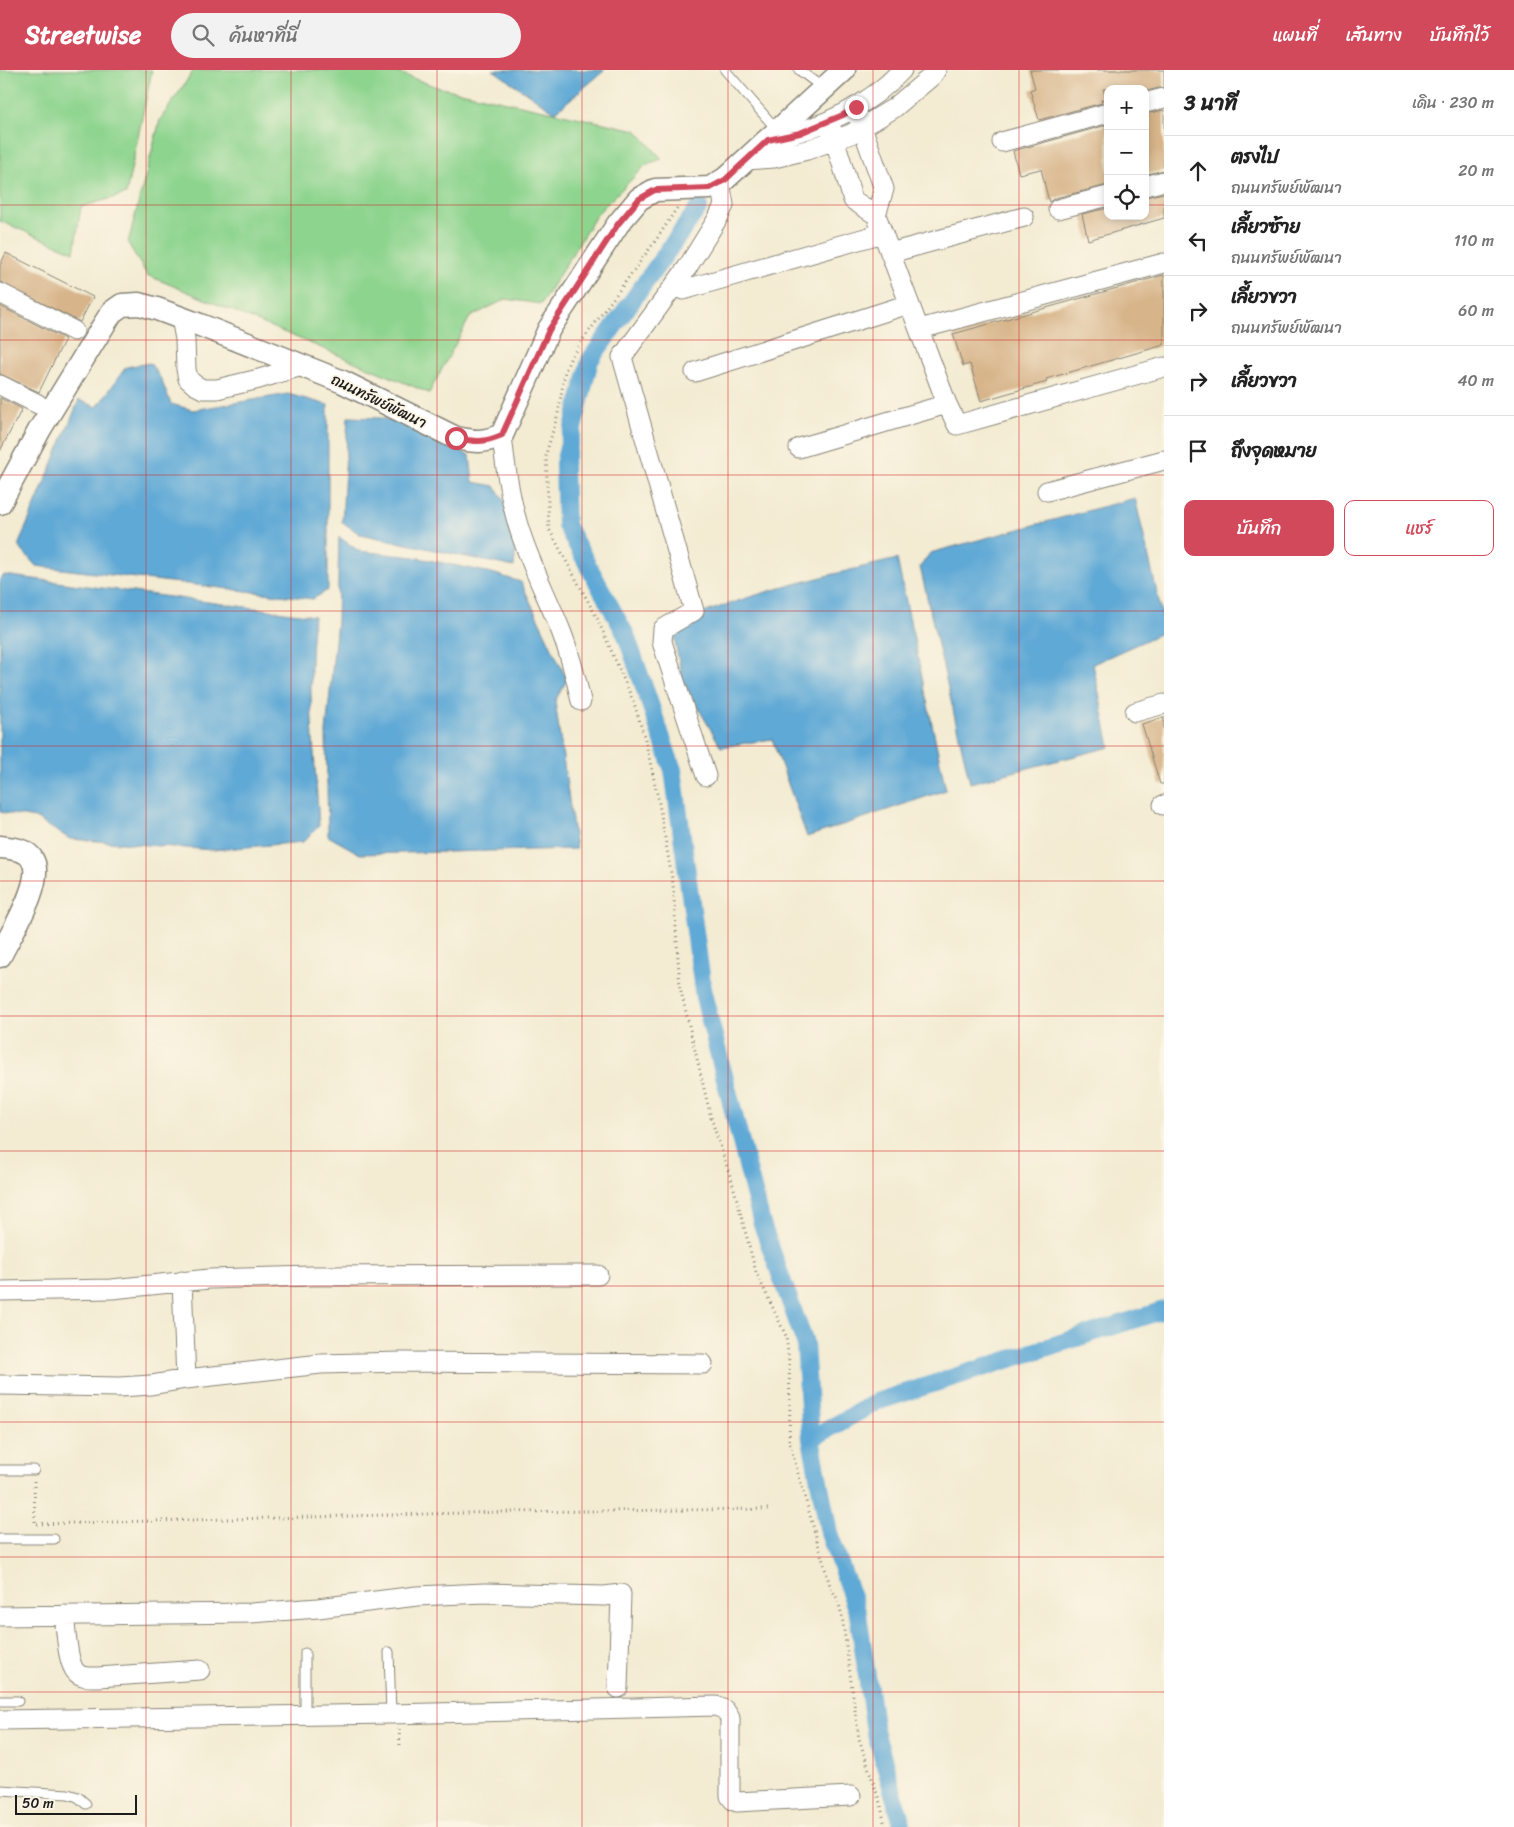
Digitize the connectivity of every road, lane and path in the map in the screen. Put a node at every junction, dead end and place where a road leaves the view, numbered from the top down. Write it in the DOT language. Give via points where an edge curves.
graph roads {
  1 [pos="725,70"];
  2 [pos="799,70"];
  3 [pos="844,70"];
  4 [pos="902,70"];
  5 [pos="936,70"];
  6 [pos="824,89"];
  7 [pos="1164,98"];
  8 [pos="1149,102"];
  9 [pos="856,107"];
  10 [pos="1104,114"];
  11 [pos="828,121"];
  12 [pos="863,126"];
  13 [pos="773,135"];
  14 [pos="834,140"];
  15 [pos="1002,142"];
  16 [pos="747,160"];
  17 [pos="1164,181"];
  18 [pos="720,182"];
  19 [pos="1149,185"];
  20 [pos="686,189"];
  21 [pos="1104,197"];
  22 [pos="1058,210"];
  23 [pos="876,215"];
  24 [pos="1024,217"];
  25 [pos="883,233"];
  26 [pos="890,253"];
  27 [pos="1164,263"];
  28 [pos="683,290"];
  29 [pos="0,293"];
  30 [pos="909,304"];
  31 [pos="181,318"];
  32 [pos="920,329"];
  33 [pos="74,331"];
  34 [pos="302,366"];
  35 [pos="1164,367"];
  36 [pos="695,372"];
  37 [pos="0,384"];
  38 [pos="38,404"];
  39 [pos="947,404"];
  40 [pos="502,435"];
  41 [pos="799,448"];
  42 [pos="1164,460"];
  43 [pos="5,480"];
  44 [pos="1047,491"];
  45 [pos="0,503"];
  46 [pos="581,701"];
  47 [pos="1164,704"];
  48 [pos="1135,712"];
  49 [pos="706,776"];
  50 [pos="0,847"];
  51 [pos="0,956"];
  52 [pos="598,1275"];
  53 [pos="182,1281"];
  54 [pos="0,1291"];
  55 [pos="704,1364"];
  56 [pos="186,1379"];
  57 [pos="0,1385"];
  58 [pos="0,1470"];
  59 [pos="34,1470"];
  60 [pos="768,1508"];
  61 [pos="0,1539"];
  62 [pos="54,1539"];
  63 [pos="64,1615"];
  64 [pos="0,1616"];
  65 [pos="305,1652"];
  66 [pos="389,1652"];
  67 [pos="200,1670"];
  68 [pos="618,1688"];
  69 [pos="0,1701"];
  70 [pos="18,1701"];
  71 [pos="391,1714"];
  72 [pos="305,1715"];
  73 [pos="0,1720"];
  74 [pos="0,1790"];
  75 [pos="851,1796"];
  76 [pos="86,1804"];
  77 [pos="885,1827"];
  1 -- 13 [label="lane"];
  2 -- 6 [label="lane"];
  3 -- 6 [label="street"];
  4 -- 9 [label="street"];
  5 -- 12 [label="street" via="894,108"];
  6 -- 13 [label="street"];
  7 -- 8 [label="street"];
  9 -- 11 [label="street"];
  9 -- 12 [label="street"];
  10 -- 15 [label="street"];
  11 -- 13 [label="street" via="800,133"];
  11 -- 14 [label="street"];
  12 -- 14 [label="street"];
  12 -- 23 [label="street" via="884,189"];
  13 -- 16 [label="street"];
  14 -- 16 [label="street" via="774,158"];
  14 -- 23 [label="street" via="853,200"];
  16 -- 18 [label="street"];
  17 -- 19 [label="street"];
  18 -- 20 [label="street" via="710,188"];
  18 -- 49 [label="street" via="724,205 718,218 687,268 622,356 694,611 662,630 662,642"];
  20 -- 40 [label="street" via="655,190 639,199 618,224 549,330"];
  20 -- 77 [label="path" via="656,240 582,341 565,371 558,414 546,454 549,529 598,618 634,703 644,739 673,884 682,997 711,1118 756,1272 786,1336 789,1441 830,1586 842,1616 859,1739"];
  21 -- 22 [label="street"];
  23 -- 25 [label="street"];
  24 -- 26 [label="street"];
  25 -- 26 [label="street"];
  25 -- 28 [label="street"];
  26 -- 30 [label="street"];
  27 -- 32 [label="street"];
  29 -- 33 [label="street"];
  30 -- 32 [label="street"];
  30 -- 36 [label="street"];
  31 -- 34 [label="street, ถนนทรัพย์พัฒนา"];
  31 -- 34 [label="street" via="188,379 203,389 217,389"];
  31 -- 43 [label="street, ถนนทรัพย์พัฒนา" via="139,304 122,305 112,312"];
  32 -- 39 [label="street"];
  34 -- 40 [label="street, ถนนทรัพย์พัฒนา" via="343,382 456,438 477,442"];
  35 -- 39 [label="street" via="957,425"];
  37 -- 38 [label="street"];
  39 -- 41 [label="street"];
  40 -- 46 [label="street" via="507,478 518,524 561,632"];
  42 -- 44 [label="street"];
  43 -- 45 [label="street, ถนนทรัพย์พัฒนา"];
  47 -- 48 [label="street"];
  50 -- 51 [label="street" via="22,851 31,857 36,877"];
  52 -- 53 [label="street" via="313,1276"];
  53 -- 54 [label="street" via="112,1289"];
  53 -- 56 [label="street"];
  55 -- 56 [label="street" via="321,1364"];
  56 -- 57 [label="street" via="120,1387"];
  58 -- 59 [label="lane"];
  59 -- 60 [label="path" via="35,1524"];
  61 -- 62 [label="lane"];
  63 -- 64 [label="street"];
  63 -- 67 [label="street" via="71,1665 76,1673 85,1677"];
  63 -- 68 [label="street" via="251,1613 417,1596 485,1593 621,1594"];
  65 -- 72 [label="lane"];
  66 -- 71 [label="lane"];
  69 -- 70 [label="lane"];
  71 -- 72 [label="street"];
  71 -- 75 [label="street" via="716,1706 725,1710 730,1718 730,1796 733,1800"];
  72 -- 73 [label="street"];
  74 -- 76 [label="lane" via="68,1794"];
}
